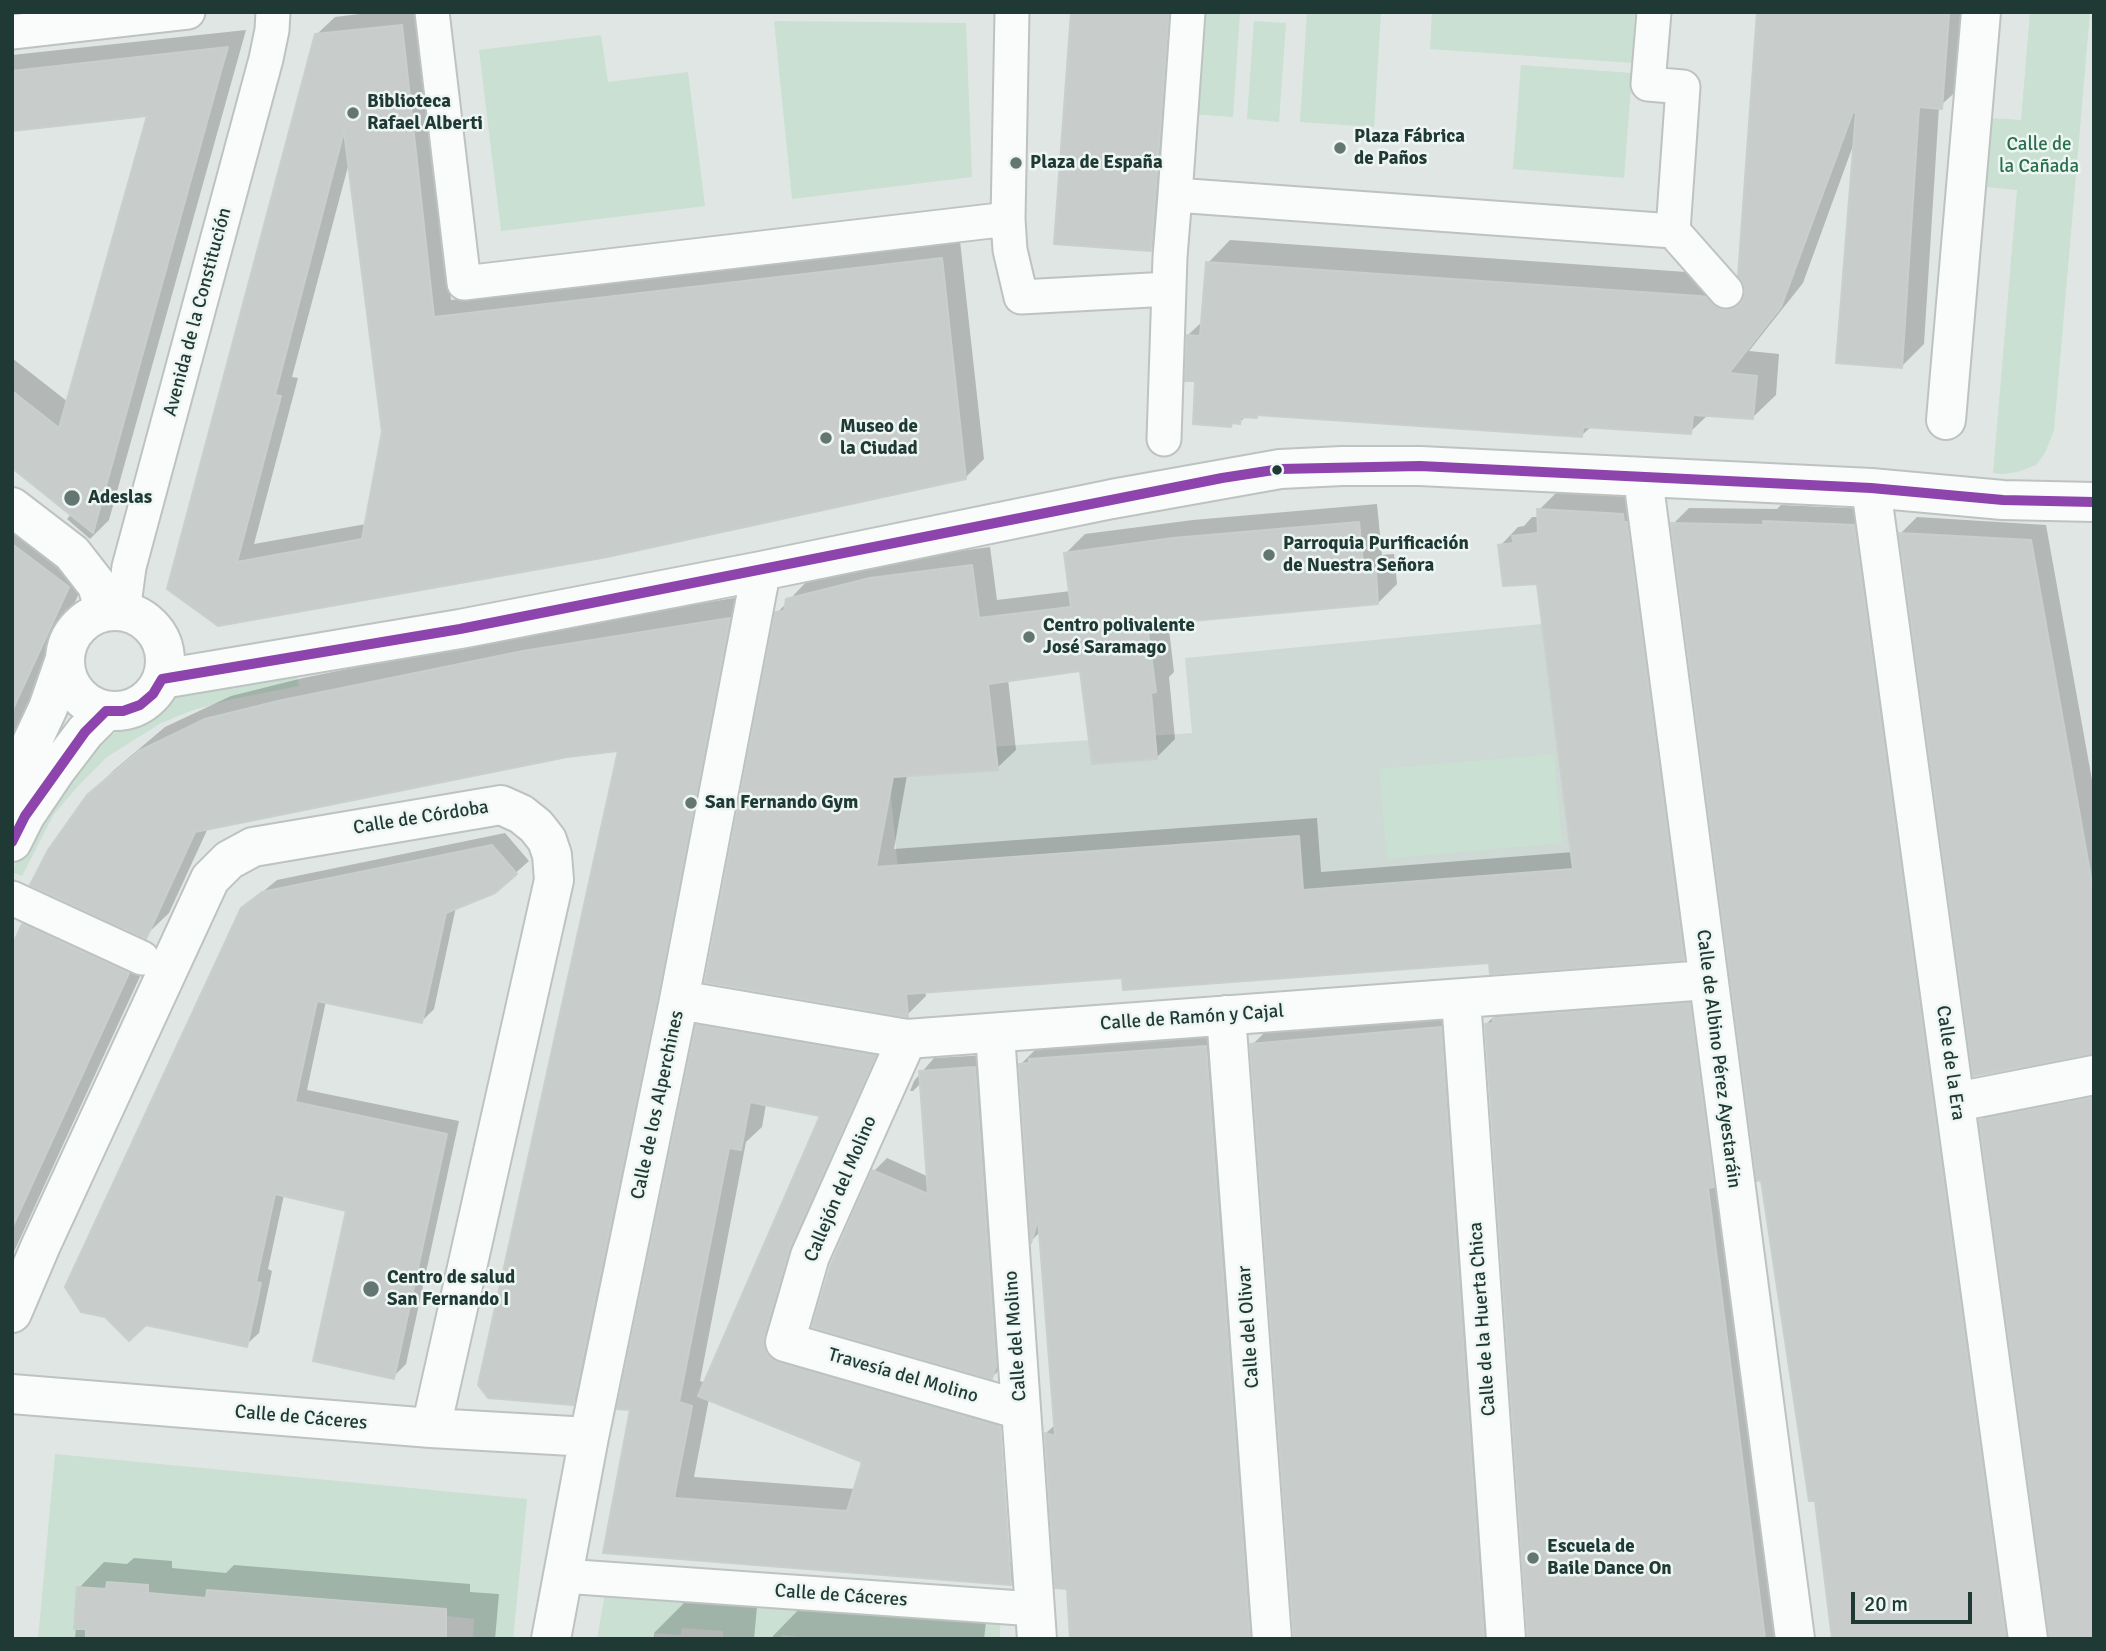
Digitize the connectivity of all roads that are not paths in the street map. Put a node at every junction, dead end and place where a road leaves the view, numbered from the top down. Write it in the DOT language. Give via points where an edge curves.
graph roads {
  1 [pos="188,12"];
  2 [pos="273,12"];
  3 [pos="432,12"];
  4 [pos="1012,12"];
  5 [pos="1188,12"];
  6 [pos="1654,12"];
  7 [pos="1981,12"];
  8 [pos="12,32"];
  9 [pos="1175,195"];
  10 [pos="1008,219"];
  11 [pos="1673,231"];
  12 [pos="1169,289"];
  13 [pos="1726,291"];
  14 [pos="1946,420"];
  15 [pos="1164,439"];
  16 [pos="1643,478"];
  17 [pos="1871,488"];
  18 [pos="2094,502"];
  19 [pos="12,507"];
  20 [pos="761,571"];
  21 [pos="114,612"];
  22 [pos="160,638"];
  23 [pos="65,659"];
  24 [pos="274,660"];
  25 [pos="162,680"];
  26 [pos="106,710"];
  27 [pos="12,785"];
  28 [pos="12,842"];
  29 [pos="12,898"];
  30 [pos="142,958"];
  31 [pos="1707,980"];
  32 [pos="1461,999"];
  33 [pos="679,1000"];
  34 [pos="1226,1015"];
  35 [pos="995,1034"];
  36 [pos="907,1039"];
  37 [pos="2094,1075"];
  38 [pos="1956,1101"];
  39 [pos="12,1313"];
  40 [pos="785,1342"];
  41 [pos="12,1394"];
  42 [pos="1021,1410"];
  43 [pos="431,1429"];
  44 [pos="589,1437"];
  45 [pos="563,1576"];
  46 [pos="1036,1624"];
  47 [pos="551,1639"];
  48 [pos="1272,1639"];
  49 [pos="1506,1639"];
  50 [pos="1796,1639"];
  51 [pos="2028,1639"];
  1 -- 8 [label="street"];
  2 -- 21 [label="street, Avenida de la Constitución" via="266,59"];
  3 -- 10 [label="street" via="464,283"];
  4 -- 10 [label="street"];
  5 -- 9 [label="street"];
  6 -- 11 [label="street" via="1648,84 1683,87"];
  7 -- 14 [label="street"];
  9 -- 11 [label="street"];
  9 -- 12 [label="street"];
  10 -- 12 [label="street" via="1021,297"];
  11 -- 13 [label="street"];
  12 -- 15 [label="street"];
  16 -- 17 [label="street"];
  16 -- 20 [label="street" via="1420,466 1280,469"];
  16 -- 31 [label="street, Calle de Albino Pérez Ayestaráin"];
  17 -- 18 [label="street" via="2003,500"];
  17 -- 38 [label="street, Calle de la Era"];
  19 -- 21 [label="street" via="72,553"];
  20 -- 24 [label="street"];
  20 -- 33 [label="street, Calle de los Alperchines"];
  21 -- 22 [label="street" via="138,616"];
  21 -- 23 [label="street" via="89,618 76,629"];
  22 -- 24 [label="street" via="217,659"];
  22 -- 25 [label="street" via="165,666"];
  23 -- 26 [label="street" via="76,693 90,705"];
  23 -- 27 [label="street"];
  24 -- 25 [label="street"];
  25 -- 26 [label="street" via="140,705"];
  26 -- 28 [label="street" via="56,770"];
  29 -- 30 [label="street"];
  31 -- 32 [label="street, Calle de Ramón y Cajal"];
  31 -- 50 [label="street, Calle de Albino Pérez Ayestaráin"];
  32 -- 34 [label="street, Calle de Ramón y Cajal"];
  32 -- 49 [label="street, Calle de la Huerta Chica"];
  33 -- 36 [label="street, Calle de Ramón y Cajal"];
  33 -- 44 [label="street, Calle de los Alperchines"];
  34 -- 35 [label="street, Calle de Ramón y Cajal"];
  34 -- 48 [label="street, Calle del Olivar"];
  35 -- 36 [label="street, Calle de Ramón y Cajal"];
  35 -- 42 [label="street, Calle del Molino"];
  36 -- 40 [label="street, Callejón del Molino" via="810,1256"];
  37 -- 38 [label="street"];
  38 -- 51 [label="street, Calle de la Era"];
  39 -- 43 [label="street, Calle de Córdoba" via="210,879 229,860 253,847 500,805 537,826 552,855 554,880"];
  40 -- 42 [label="street, Travesía del Molino"];
  41 -- 43 [label="street, Calle de Cáceres"];
  42 -- 46 [label="street, Calle del Molino"];
  43 -- 44 [label="street, Calle de Cáceres"];
  44 -- 45 [label="street, Calle de los Alperchines"];
  45 -- 46 [label="street, Calle de Cáceres"];
  45 -- 47 [label="street, Calle de los Alperchines"];
}
